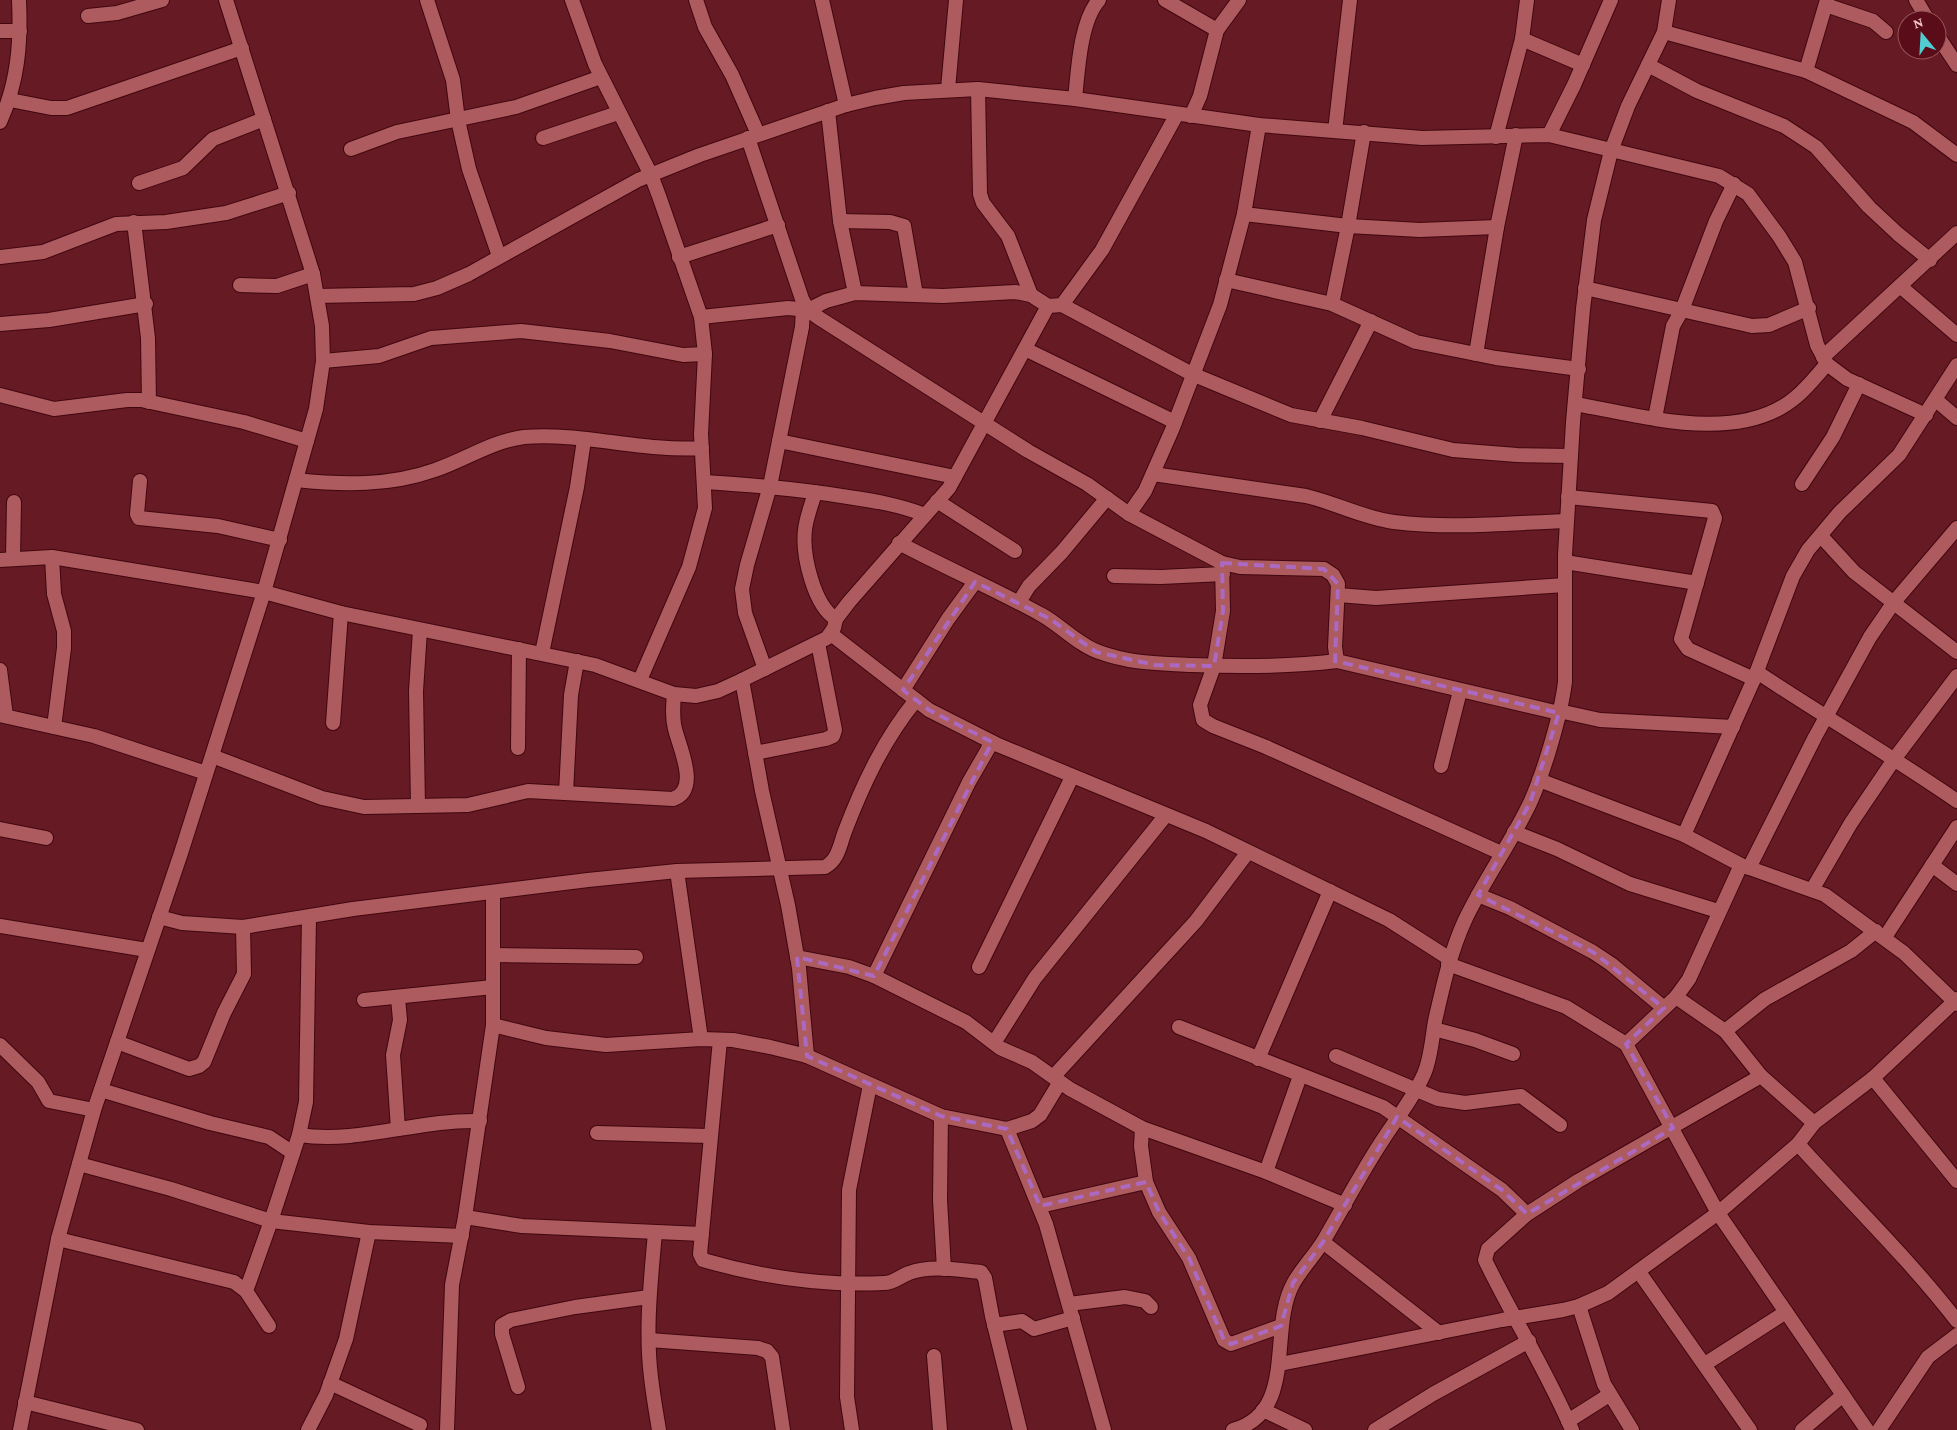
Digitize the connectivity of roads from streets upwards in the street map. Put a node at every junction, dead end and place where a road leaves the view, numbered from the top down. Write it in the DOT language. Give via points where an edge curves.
graph roads {
  1 [pos="19,0"];
  2 [pos="162,0"];
  3 [pos="226,0"];
  4 [pos="427,0"];
  5 [pos="572,0"];
  6 [pos="696,0"];
  7 [pos="822,0"];
  8 [pos="956,0"];
  9 [pos="1099,0"];
  10 [pos="1165,0"];
  11 [pos="1239,0"];
  12 [pos="1350,0"];
  13 [pos="1526,0"];
  14 [pos="1611,0"];
  15 [pos="1669,0"];
  16 [pos="1826,3"];
  17 [pos="88,16"];
  18 [pos="1217,30"];
  19 [pos="0,31"];
  20 [pos="20,31"];
  21 [pos="1664,32"];
  22 [pos="1886,32"];
  23 [pos="1522,39"];
  24 [pos="242,48"];
  25 [pos="1947,50"];
  26 [pos="1582,65"];
  27 [pos="1648,65"];
  28 [pos="1957,66"];
  29 [pos="1806,71"];
  30 [pos="601,77"];
  31 [pos="948,89"];
  32 [pos="978,89"];
  33 [pos="1074,99"];
  34 [pos="10,100"];
  35 [pos="846,105"];
  36 [pos="828,111"];
  37 [pos="618,113"];
  38 [pos="1184,115"];
  39 [pos="264,119"];
  40 [pos="458,120"];
  41 [pos="0,122"];
  42 [pos="1259,125"];
  43 [pos="1335,131"];
  44 [pos="1364,132"];
  45 [pos="1516,135"];
  46 [pos="1549,135"];
  47 [pos="753,136"];
  48 [pos="1496,137"];
  49 [pos="543,138"];
  50 [pos="351,149"];
  51 [pos="1611,151"];
  52 [pos="1957,155"];
  53 [pos="651,175"];
  54 [pos="139,183"];
  55 [pos="1734,184"];
  56 [pos="289,193"];
  57 [pos="1244,214"];
  58 [pos="840,221"];
  59 [pos="134,222"];
  60 [pos="778,225"];
  61 [pos="1348,226"];
  62 [pos="1497,227"];
  63 [pos="1957,233"];
  64 [pos="0,256"];
  65 [pos="500,256"];
  66 [pos="679,257"];
  67 [pos="1930,260"];
  68 [pos="313,274"];
  69 [pos="1226,280"];
  70 [pos="240,286"];
  71 [pos="1900,286"];
  72 [pos="1585,288"];
  73 [pos="855,293"];
  74 [pos="916,295"];
  75 [pos="1031,295"];
  76 [pos="317,296"];
  77 [pos="146,304"];
  78 [pos="1332,304"];
  79 [pos="1055,305"];
  80 [pos="1809,308"];
  81 [pos="805,310"];
  82 [pos="1682,310"];
  83 [pos="701,317"];
  84 [pos="1371,321"];
  85 [pos="0,324"];
  86 [pos="1957,335"];
  87 [pos="1025,349"];
  88 [pos="705,354"];
  89 [pos="1476,354"];
  90 [pos="1825,360"];
  91 [pos="322,361"];
  92 [pos="1957,365"];
  93 [pos="1579,369"];
  94 [pos="1192,374"];
  95 [pos="1859,384"];
  96 [pos="0,395"];
  97 [pos="1936,400"];
  98 [pos="150,402"];
  99 [pos="1575,404"];
  100 [pos="1926,415"];
  101 [pos="1655,418"];
  102 [pos="1957,418"];
  103 [pos="1320,421"];
  104 [pos="1175,422"];
  105 [pos="986,423"];
  106 [pos="584,440"];
  107 [pos="307,441"];
  108 [pos="779,441"];
  109 [pos="702,448"];
  110 [pos="1571,456"];
  111 [pos="1153,474"];
  112 [pos="955,477"];
  113 [pos="296,480"];
  114 [pos="140,481"];
  115 [pos="704,482"];
  116 [pos="1802,484"];
  117 [pos="770,486"];
  118 [pos="815,492"];
  119 [pos="1568,496"];
  120 [pos="1107,498"];
  121 [pos="937,501"];
  122 [pos="14,502"];
  123 [pos="1129,514"];
  124 [pos="925,515"];
  125 [pos="1567,521"];
  126 [pos="1957,528"];
  127 [pos="1821,536"];
  128 [pos="280,540"];
  129 [pos="899,543"];
  130 [pos="1015,551"];
  131 [pos="52,557"];
  132 [pos="6,559"];
  133 [pos="1565,562"];
  134 [pos="1222,569"];
  135 [pos="1114,576"];
  136 [pos="975,582"];
  137 [pos="1697,583"];
  138 [pos="1564,585"];
  139 [pos="264,592"];
  140 [pos="1338,595"];
  141 [pos="1019,602"];
  142 [pos="1894,602"];
  143 [pos="341,613"];
  144 [pos="836,620"];
  145 [pos="420,630"];
  146 [pos="831,634"];
  147 [pos="818,643"];
  148 [pos="519,649"];
  149 [pos="1957,652"];
  150 [pos="542,653"];
  151 [pos="577,661"];
  152 [pos="1337,662"];
  153 [pos="1214,666"];
  154 [pos="0,670"];
  155 [pos="765,670"];
  156 [pos="1756,675"];
  157 [pos="1957,676"];
  158 [pos="640,680"];
  159 [pos="742,680"];
  160 [pos="903,690"];
  161 [pos="1460,691"];
  162 [pos="674,694"];
  163 [pos="916,700"];
  164 [pos="1559,712"];
  165 [pos="3,715"];
  166 [pos="1826,718"];
  167 [pos="333,723"];
  168 [pos="54,727"];
  169 [pos="1733,727"];
  170 [pos="992,742"];
  171 [pos="518,748"];
  172 [pos="755,753"];
  173 [pos="212,756"];
  174 [pos="1895,758"];
  175 [pos="1442,766"];
  176 [pos="206,773"];
  177 [pos="1072,776"];
  178 [pos="1539,780"];
  179 [pos="566,793"];
  180 [pos="1957,801"];
  181 [pos="418,806"];
  182 [pos="1166,815"];
  183 [pos="1957,827"];
  184 [pos="0,829"];
  185 [pos="1514,832"];
  186 [pos="1684,835"];
  187 [pos="46,838"];
  188 [pos="1248,852"];
  189 [pos="1501,853"];
  190 [pos="1932,864"];
  191 [pos="1745,866"];
  192 [pos="780,868"];
  193 [pos="677,871"];
  194 [pos="1957,884"];
  195 [pos="1812,890"];
  196 [pos="1330,891"];
  197 [pos="493,892"];
  198 [pos="1478,895"];
  199 [pos="1718,911"];
  200 [pos="309,916"];
  201 [pos="159,917"];
  202 [pos="0,926"];
  203 [pos="243,927"];
  204 [pos="1881,934"];
  205 [pos="147,950"];
  206 [pos="493,955"];
  207 [pos="636,957"];
  208 [pos="797,957"];
  209 [pos="1449,962"];
  210 [pos="979,967"];
  211 [pos="874,976"];
  212 [pos="493,987"];
  213 [pos="1676,997"];
  214 [pos="398,998"];
  215 [pos="364,1000"];
  216 [pos="1956,1002"];
  217 [pos="1664,1008"];
  218 [pos="493,1025"];
  219 [pos="1179,1027"];
  220 [pos="1434,1029"];
  221 [pos="1725,1031"];
  222 [pos="701,1039"];
  223 [pos="720,1040"];
  224 [pos="117,1042"];
  225 [pos="994,1043"];
  226 [pos="1626,1044"];
  227 [pos="0,1045"];
  228 [pos="1513,1054"];
  229 [pos="807,1056"];
  230 [pos="1336,1056"];
  231 [pos="1258,1059"];
  232 [pos="1300,1076"];
  233 [pos="1761,1076"];
  234 [pos="1873,1078"];
  235 [pos="1057,1079"];
  236 [pos="870,1085"];
  237 [pos="1415,1089"];
  238 [pos="101,1090"];
  239 [pos="94,1110"];
  240 [pos="941,1116"];
  241 [pos="1397,1117"];
  242 [pos="480,1121"];
  243 [pos="1814,1123"];
  244 [pos="1560,1125"];
  245 [pos="1142,1128"];
  246 [pos="1673,1128"];
  247 [pos="398,1129"];
  248 [pos="1007,1130"];
  249 [pos="597,1133"];
  250 [pos="299,1135"];
  251 [pos="709,1136"];
  252 [pos="1798,1144"];
  253 [pos="293,1153"];
  254 [pos="79,1164"];
  255 [pos="1266,1172"];
  256 [pos="1957,1181"];
  257 [pos="1146,1182"];
  258 [pos="1345,1205"];
  259 [pos="1040,1206"];
  260 [pos="1718,1213"];
  261 [pos="1527,1214"];
  262 [pos="465,1217"];
  263 [pos="271,1222"];
  264 [pos="368,1232"];
  265 [pos="655,1232"];
  266 [pos="702,1234"];
  267 [pos="462,1236"];
  268 [pos="58,1239"];
  269 [pos="1323,1242"];
  270 [pos="944,1269"];
  271 [pos="1639,1272"];
  272 [pos="848,1284"];
  273 [pos="246,1291"];
  274 [pos="649,1297"];
  275 [pos="1069,1304"];
  276 [pos="1579,1306"];
  277 [pos="1151,1307"];
  278 [pos="1786,1312"];
  279 [pos="1073,1318"];
  280 [pos="1513,1318"];
  281 [pos="1957,1321"];
  282 [pos="994,1325"];
  283 [pos="269,1326"];
  284 [pos="1281,1326"];
  285 [pos="1439,1333"];
  286 [pos="1957,1335"];
  287 [pos="649,1340"];
  288 [pos="1530,1341"];
  289 [pos="934,1356"];
  290 [pos="1280,1364"];
  291 [pos="1705,1364"];
  292 [pos="330,1383"];
  293 [pos="518,1387"];
  294 [pos="1610,1395"];
  295 [pos="1843,1396"];
  296 [pos="25,1402"];
  297 [pos="1263,1410"];
  298 [pos="420,1425"];
  299 [pos="1570,1426"];
  300 [pos="1745,1428"];
  301 [pos="1237,1429"];
  302 [pos="20,1430"];
  303 [pos="138,1430"];
  304 [pos="308,1430"];
  305 [pos="447,1430"];
  306 [pos="659,1430"];
  307 [pos="783,1430"];
  308 [pos="852,1430"];
  309 [pos="940,1430"];
  310 [pos="1020,1430"];
  311 [pos="1104,1430"];
  312 [pos="1305,1430"];
  313 [pos="1375,1430"];
  314 [pos="1632,1430"];
  315 [pos="1802,1430"];
  316 [pos="1867,1430"];
  317 [pos="1879,1430"];
  1 -- 20 [label="street"];
  2 -- 17 [label="street" via="117,13"];
  3 -- 24 [label="street"];
  4 -- 40 [label="street" via="453,80"];
  5 -- 30 [label="street"];
  6 -- 47 [label="street" via="705,27 732,75"];
  7 -- 35 [label="street"];
  8 -- 31 [label="street"];
  9 -- 33 [label="street" via="1087,25"];
  10 -- 18 [label="street"];
  11 -- 18 [label="street"];
  12 -- 43 [label="street"];
  13 -- 23 [label="street"];
  14 -- 26 [label="street"];
  15 -- 21 [label="street"];
  16 -- 22 [label="street" via="1873,20"];
  16 -- 29 [label="street"];
  18 -- 38 [label="street" via="1200,96"];
  19 -- 20 [label="street"];
  20 -- 34 [label="street" via="20,50"];
  21 -- 27 [label="street"];
  21 -- 29 [label="street"];
  23 -- 26 [label="street"];
  23 -- 48 [label="street"];
  24 -- 34 [label="street" via="67,108"];
  24 -- 39 [label="street"];
  25 -- 28 [label="street"];
  26 -- 46 [label="street"];
  27 -- 51 [label="street"];
  27 -- 67 [label="street" via="1697,90 1784,126 1816,147 1869,207"];
  29 -- 52 [label="street" via="1913,122"];
  30 -- 37 [label="street"];
  30 -- 40 [label="street" via="516,107"];
  31 -- 32 [label="street"];
  31 -- 35 [label="street" via="904,93"];
  32 -- 33 [label="street"];
  32 -- 75 [label="street" via="980,194 1008,236"];
  33 -- 38 [label="street"];
  34 -- 41 [label="street"];
  35 -- 36 [label="street"];
  36 -- 47 [label="street"];
  36 -- 58 [label="street"];
  37 -- 49 [label="street"];
  37 -- 53 [label="street"];
  38 -- 42 [label="street"];
  38 -- 79 [label="street" via="1102,250"];
  39 -- 54 [label="street" via="213,139 183,168"];
  39 -- 56 [label="street"];
  40 -- 50 [label="street" via="397,132"];
  40 -- 65 [label="street" via="470,169"];
  42 -- 43 [label="street"];
  42 -- 57 [label="street"];
  43 -- 44 [label="street"];
  44 -- 48 [label="street" via="1422,138"];
  44 -- 61 [label="street"];
  45 -- 46 [label="street"];
  45 -- 48 [label="street"];
  45 -- 62 [label="street"];
  46 -- 51 [label="street"];
  47 -- 53 [label="street"];
  47 -- 60 [label="street"];
  51 -- 55 [label="street" via="1719,176"];
  51 -- 72 [label="street" via="1594,220"];
  53 -- 65 [label="street"];
  53 -- 66 [label="street"];
  55 -- 80 [label="street" via="1748,194 1795,262"];
  55 -- 82 [label="street" via="1716,221"];
  56 -- 59 [label="street" via="226,214 166,222"];
  56 -- 68 [label="street"];
  57 -- 61 [label="street"];
  57 -- 69 [label="street"];
  58 -- 73 [label="street"];
  58 -- 74 [label="street" via="890,222 904,226"];
  59 -- 64 [label="street" via="103,227 43,252"];
  59 -- 77 [label="street"];
  60 -- 66 [label="street"];
  60 -- 81 [label="street"];
  61 -- 62 [label="street" via="1420,230"];
  61 -- 78 [label="street"];
  62 -- 89 [label="street"];
  63 -- 67 [label="street"];
  65 -- 76 [label="street" via="437,288 414,294"];
  66 -- 83 [label="street"];
  67 -- 71 [label="street"];
  68 -- 70 [label="street" via="277,286"];
  68 -- 76 [label="street"];
  69 -- 78 [label="street"];
  69 -- 94 [label="street" via="1220,305"];
  71 -- 86 [label="street"];
  71 -- 90 [label="street"];
  72 -- 82 [label="street"];
  72 -- 93 [label="street"];
  73 -- 74 [label="street"];
  73 -- 81 [label="street"];
  74 -- 75 [label="street" via="998,292"];
  75 -- 79 [label="street"];
  76 -- 91 [label="street" via="322,326"];
  77 -- 85 [label="street" via="49,320"];
  77 -- 98 [label="street"];
  78 -- 84 [label="street"];
  79 -- 87 [label="street"];
  79 -- 94 [label="street"];
  80 -- 82 [label="street" via="1760,326"];
  80 -- 90 [label="street" via="1816,345"];
  81 -- 83 [label="street" via="739,311"];
  81 -- 105 [label="street"];
  81 -- 108 [label="street"];
  82 -- 101 [label="street" via="1673,326"];
  83 -- 88 [label="street"];
  84 -- 89 [label="street" via="1416,342"];
  84 -- 103 [label="street"];
  87 -- 104 [label="street"];
  87 -- 105 [label="street"];
  88 -- 91 [label="street" via="683,355 610,341 520,331 431,338 379,356"];
  88 -- 109 [label="street"];
  89 -- 93 [label="street"];
  90 -- 95 [label="street"];
  90 -- 101 [label="street" via="1795,398 1756,418 1708,425"];
  91 -- 107 [label="street" via="316,409"];
  92 -- 97 [label="street"];
  93 -- 99 [label="street"];
  94 -- 103 [label="street" via="1291,415"];
  94 -- 104 [label="street"];
  95 -- 100 [label="street"];
  95 -- 116 [label="street" via="1833,437"];
  96 -- 98 [label="street" via="54,409 127,400"];
  97 -- 100 [label="street"];
  97 -- 102 [label="street"];
  98 -- 107 [label="street" via="244,422"];
  99 -- 101 [label="street"];
  99 -- 110 [label="street"];
  100 -- 127 [label="street" via="1899,455 1840,512"];
  103 -- 110 [label="street" via="1453,450"];
  104 -- 111 [label="street"];
  105 -- 112 [label="street"];
  105 -- 120 [label="street"];
  106 -- 109 [label="street" via="653,449"];
  106 -- 113 [label="street" via="557,436 499,442 436,470 404,480 354,484"];
  106 -- 150 [label="street"];
  107 -- 113 [label="street"];
  108 -- 112 [label="street"];
  108 -- 117 [label="street"];
  109 -- 115 [label="street"];
  110 -- 119 [label="street"];
  111 -- 123 [label="street"];
  111 -- 125 [label="street" via="1306,496 1361,516 1395,522"];
  112 -- 121 [label="street"];
  113 -- 128 [label="street"];
  114 -- 128 [label="street" via="139,518 218,526"];
  115 -- 117 [label="street"];
  115 -- 158 [label="street" via="705,508 689,567"];
  117 -- 118 [label="street"];
  117 -- 155 [label="street" via="742,589 745,613"];
  118 -- 124 [label="street" via="899,505"];
  118 -- 144 [label="street" via="805,530 806,554 821,604"];
  119 -- 125 [label="street"];
  119 -- 137 [label="street" via="1712,511 1715,518"];
  120 -- 123 [label="street"];
  120 -- 141 [label="street" via="1029,586"];
  121 -- 124 [label="street"];
  121 -- 130 [label="street"];
  122 -- 132 [label="street"];
  123 -- 134 [label="street"];
  124 -- 129 [label="street"];
  125 -- 133 [label="street"];
  126 -- 142 [label="street"];
  127 -- 142 [label="street" via="1854,572"];
  127 -- 156 [label="street" via="1808,550 1793,576"];
  128 -- 139 [label="street"];
  129 -- 136 [label="street"];
  129 -- 144 [label="street"];
  131 -- 132 [label="street"];
  131 -- 139 [label="street"];
  131 -- 168 [label="street" via="54,594 64,630"];
  133 -- 137 [label="street"];
  133 -- 138 [label="street"];
  134 -- 135 [label="street" via="1160,578"];
  134 -- 140 [label="street" via="1324,569 1338,584"];
  134 -- 153 [label="street" via="1223,610"];
  136 -- 141 [label="street"];
  136 -- 160 [label="street"];
  137 -- 156 [label="street" via="1682,644"];
  138 -- 140 [label="street" via="1376,598"];
  138 -- 164 [label="street" via="1565,682"];
  139 -- 143 [label="street"];
  139 -- 173 [label="street"];
  140 -- 152 [label="street" via="1334,647"];
  141 -- 153 [label="street" via="1050,619 1096,652 1155,665"];
  142 -- 149 [label="street"];
  142 -- 166 [label="street" via="1870,637"];
  143 -- 145 [label="street"];
  143 -- 167 [label="street"];
  144 -- 146 [label="street"];
  145 -- 148 [label="street"];
  145 -- 181 [label="street" via="416,690"];
  146 -- 147 [label="street"];
  146 -- 160 [label="street"];
  147 -- 155 [label="street"];
  147 -- 172 [label="street" via="834,736"];
  148 -- 150 [label="street"];
  148 -- 171 [label="street"];
  150 -- 151 [label="street"];
  151 -- 158 [label="street"];
  151 -- 179 [label="street"];
  152 -- 153 [label="street" via="1295,666"];
  152 -- 161 [label="street"];
  153 -- 189 [label="street" via="1200,705 1203,720"];
  154 -- 165 [label="street"];
  155 -- 159 [label="street"];
  156 -- 166 [label="street"];
  156 -- 169 [label="street"];
  157 -- 174 [label="street"];
  158 -- 162 [label="street"];
  159 -- 162 [label="street" via="718,691 696,696"];
  159 -- 172 [label="street"];
  160 -- 163 [label="street"];
  161 -- 164 [label="street"];
  161 -- 175 [label="street"];
  162 -- 179 [label="street" via="672,713 686,775 686,790 681,796 673,799"];
  163 -- 170 [label="street"];
  163 -- 192 [label="street" via="887,738 832,863 816,868"];
  164 -- 169 [label="street" via="1600,720"];
  164 -- 178 [label="street"];
  165 -- 168 [label="street"];
  166 -- 174 [label="street"];
  166 -- 191 [label="street"];
  168 -- 176 [label="street" via="94,736"];
  169 -- 186 [label="street"];
  170 -- 177 [label="street"];
  170 -- 211 [label="street" via="969,782"];
  172 -- 192 [label="street"];
  173 -- 176 [label="street"];
  173 -- 181 [label="street" via="342,804"];
  174 -- 180 [label="street"];
  174 -- 195 [label="street" via="1851,823"];
  176 -- 201 [label="street"];
  177 -- 182 [label="street"];
  177 -- 210 [label="street"];
  178 -- 185 [label="street"];
  178 -- 186 [label="street"];
  179 -- 181 [label="street" via="528,791 468,805"];
  182 -- 188 [label="street"];
  182 -- 225 [label="street" via="1035,978"];
  183 -- 190 [label="street"];
  184 -- 187 [label="street"];
  185 -- 189 [label="street"];
  185 -- 199 [label="street" via="1630,884"];
  186 -- 191 [label="street"];
  188 -- 196 [label="street"];
  188 -- 235 [label="street" via="1196,921"];
  189 -- 198 [label="street"];
  190 -- 194 [label="street"];
  190 -- 204 [label="street"];
  191 -- 195 [label="street"];
  191 -- 199 [label="street"];
  192 -- 193 [label="street"];
  192 -- 208 [label="street"];
  193 -- 197 [label="street"];
  193 -- 222 [label="street"];
  195 -- 204 [label="street" via="1839,904"];
  196 -- 209 [label="street" via="1389,920"];
  196 -- 231 [label="street"];
  197 -- 200 [label="street"];
  197 -- 206 [label="street"];
  198 -- 209 [label="street"];
  198 -- 217 [label="street" via="1510,908 1593,952"];
  199 -- 213 [label="street" via="1701,954"];
  200 -- 203 [label="street"];
  200 -- 250 [label="street" via="308,1076"];
  201 -- 203 [label="street" via="182,923"];
  201 -- 205 [label="street"];
  202 -- 205 [label="street"];
  203 -- 224 [label="street" via="244,974 204,1062 189,1069"];
  204 -- 216 [label="street"];
  204 -- 221 [label="street" via="1765,999"];
  205 -- 224 [label="street"];
  206 -- 207 [label="street"];
  206 -- 212 [label="street"];
  208 -- 211 [label="street" via="849,967"];
  208 -- 229 [label="street"];
  209 -- 220 [label="street"];
  209 -- 226 [label="street" via="1566,1007"];
  211 -- 225 [label="street" via="966,1022"];
  212 -- 214 [label="street"];
  212 -- 218 [label="street"];
  213 -- 217 [label="street"];
  213 -- 221 [label="street"];
  214 -- 215 [label="street"];
  214 -- 247 [label="street" via="400,1020 393,1055"];
  216 -- 234 [label="street"];
  217 -- 226 [label="street"];
  218 -- 222 [label="street" via="546,1038 606,1045"];
  218 -- 242 [label="street"];
  219 -- 231 [label="street"];
  220 -- 228 [label="street"];
  220 -- 237 [label="street" via="1428,1061"];
  221 -- 233 [label="street"];
  222 -- 223 [label="street"];
  223 -- 229 [label="street"];
  223 -- 251 [label="street"];
  224 -- 238 [label="street"];
  225 -- 235 [label="street"];
  226 -- 246 [label="street"];
  227 -- 239 [label="street" via="38,1082 49,1101"];
  229 -- 236 [label="street"];
  230 -- 237 [label="street"];
  231 -- 232 [label="street"];
  232 -- 241 [label="street" via="1383,1108"];
  232 -- 255 [label="street"];
  233 -- 243 [label="street"];
  233 -- 246 [label="street"];
  234 -- 243 [label="street"];
  234 -- 256 [label="street"];
  235 -- 245 [label="street"];
  235 -- 248 [label="street" via="1040,1115"];
  236 -- 240 [label="street"];
  236 -- 272 [label="street" via="849,1190"];
  237 -- 241 [label="street"];
  237 -- 244 [label="street" via="1438,1099 1458,1102 1520,1096"];
  238 -- 239 [label="street"];
  238 -- 253 [label="street" via="210,1123 269,1136"];
  239 -- 254 [label="street"];
  240 -- 248 [label="street"];
  240 -- 270 [label="street" via="940,1200"];
  241 -- 258 [label="street"];
  241 -- 261 [label="street" via="1502,1190"];
  242 -- 247 [label="street" via="443,1122"];
  242 -- 262 [label="street"];
  243 -- 252 [label="street"];
  245 -- 255 [label="street"];
  245 -- 257 [label="street"];
  246 -- 260 [label="street"];
  246 -- 261 [label="street" via="1578,1181"];
  247 -- 250 [label="street" via="345,1138"];
  248 -- 259 [label="street"];
  249 -- 251 [label="street"];
  250 -- 253 [label="street"];
  251 -- 266 [label="street"];
  252 -- 260 [label="street"];
  252 -- 281 [label="street" via="1931,1287"];
  253 -- 263 [label="street"];
  254 -- 263 [label="street" via="162,1186"];
  254 -- 268 [label="street"];
  255 -- 258 [label="street"];
  257 -- 259 [label="street"];
  257 -- 284 [label="street" via="1159,1212 1188,1258 1227,1344"];
  258 -- 269 [label="street"];
  259 -- 275 [label="street"];
  260 -- 271 [label="street"];
  260 -- 278 [label="street"];
  261 -- 280 [label="street" via="1484,1255"];
  262 -- 265 [label="street" via="522,1226"];
  262 -- 267 [label="street"];
  263 -- 264 [label="street"];
  263 -- 273 [label="street"];
  264 -- 267 [label="street"];
  264 -- 292 [label="street" via="346,1339"];
  265 -- 266 [label="street"];
  265 -- 274 [label="street"];
  266 -- 272 [label="street" via="700,1254 703,1260 749,1273"];
  267 -- 305 [label="street" via="452,1285"];
  268 -- 273 [label="street" via="234,1282"];
  268 -- 296 [label="street"];
  269 -- 284 [label="street" via="1293,1283 1286,1298"];
  269 -- 285 [label="street"];
  270 -- 272 [label="street" via="909,1273 887,1283"];
  270 -- 282 [label="street" via="984,1274"];
  271 -- 276 [label="street" via="1608,1293"];
  271 -- 291 [label="street"];
  272 -- 308 [label="street" via="847,1397"];
  273 -- 283 [label="street"];
  274 -- 287 [label="street"];
  274 -- 293 [label="street" via="575,1307 511,1320 502,1325"];
  275 -- 277 [label="street" via="1131,1297 1146,1301"];
  275 -- 279 [label="street"];
  276 -- 280 [label="street"];
  276 -- 294 [label="street" via="1595,1361"];
  278 -- 291 [label="street"];
  278 -- 295 [label="street"];
  279 -- 282 [label="street" via="1034,1329 1022,1321"];
  279 -- 311 [label="street"];
  280 -- 285 [label="street"];
  280 -- 288 [label="street"];
  282 -- 310 [label="street"];
  284 -- 290 [label="street"];
  285 -- 290 [label="street"];
  286 -- 317 [label="street" via="1928,1357"];
  287 -- 306 [label="street"];
  287 -- 307 [label="street" via="767,1351 772,1357"];
  288 -- 299 [label="street"];
  288 -- 313 [label="street"];
  289 -- 309 [label="street"];
  290 -- 297 [label="street" via="1272,1396"];
  291 -- 300 [label="street"];
  292 -- 298 [label="street"];
  292 -- 304 [label="street"];
  294 -- 299 [label="street"];
  294 -- 314 [label="street"];
  295 -- 315 [label="street"];
  295 -- 316 [label="street"];
  296 -- 302 [label="street"];
  296 -- 303 [label="street"];
  297 -- 301 [label="street" via="1250,1423"];
  297 -- 312 [label="street"];
}
